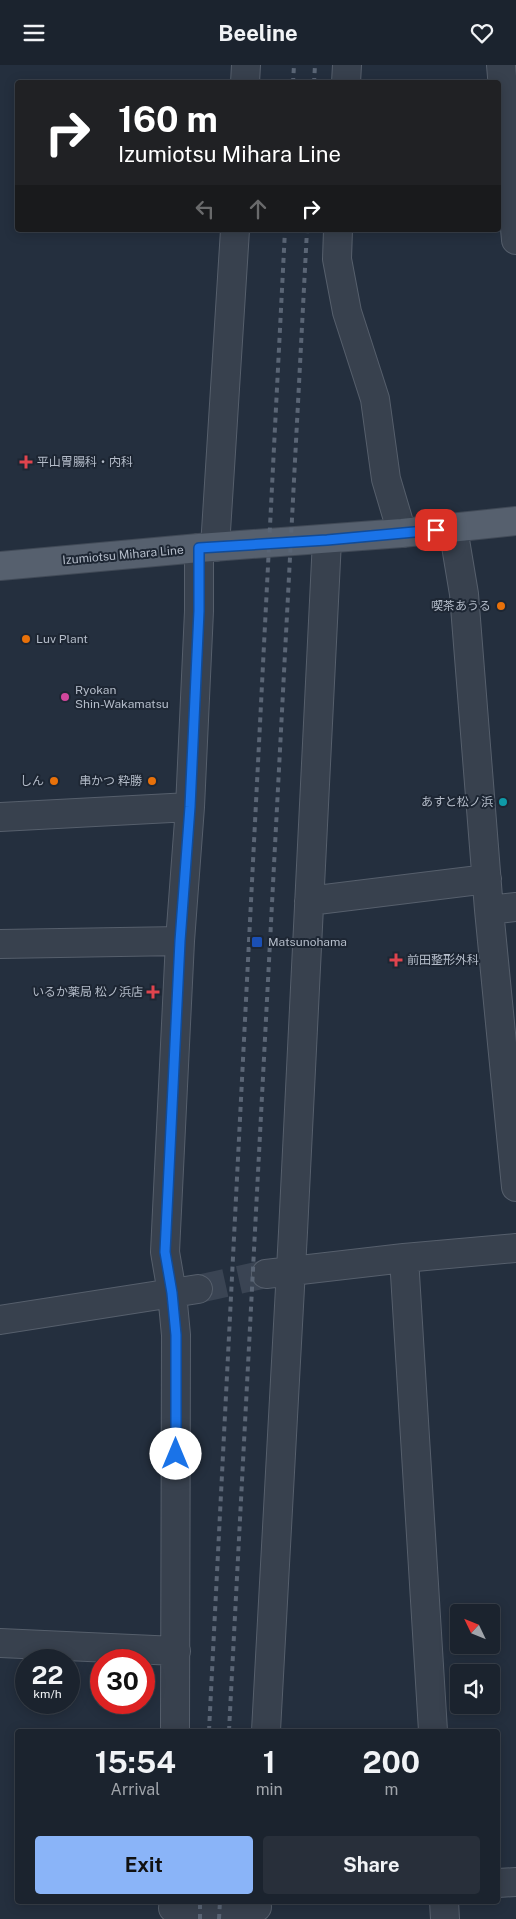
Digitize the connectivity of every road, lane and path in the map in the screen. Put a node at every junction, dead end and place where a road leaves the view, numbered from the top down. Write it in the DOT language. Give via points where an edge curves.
graph roads {
  1 [pos="246,65"];
  2 [pos="347,65"];
  3 [pos="501,65"];
  4 [pos="245,80"];
  5 [pos="346,80"];
  6 [pos="235,232"];
  7 [pos="338,232"];
  8 [pos="516,239"];
  9 [pos="516,521"];
  10 [pos="453,528"];
  11 [pos="402,533"];
  12 [pos="327,540"];
  13 [pos="207,548"];
  14 [pos="0,566"];
  15 [pos="190,807"];
  16 [pos="0,817"];
  17 [pos="487,879"];
  18 [pos="309,901"];
  19 [pos="516,907"];
  20 [pos="490,910"];
  21 [pos="180,941"];
  22 [pos="0,944"];
  23 [pos="516,1187"];
  24 [pos="516,1249"];
  25 [pos="404,1258"];
  26 [pos="279,1272"];
  27 [pos="185,1291"];
  28 [pos="0,1320"];
  29 [pos="0,1643"];
  30 [pos="176,1651"];
  31 [pos="175,1729"];
  32 [pos="266,1729"];
  33 [pos="433,1729"];
  34 [pos="516,1882"];
  35 [pos="500,1883"];
  36 [pos="444,1904"];
  37 [pos="173,1909"];
  38 [pos="257,1909"];
  39 [pos="445,1919"];
  1 -- 4 [label="street"];
  2 -- 5 [label="street"];
  3 -- 8 [label="street"];
  6 -- 13 [label="street"];
  7 -- 11 [label="street" via="336,259 347,312 375,399 386,479"];
  9 -- 10 [label="main road, Izumiotsu Mihara Line"];
  10 -- 11 [label="main road, Izumiotsu Mihara Line"];
  10 -- 17 [label="street" via="464,594"];
  11 -- 12 [label="main road, Izumiotsu Mihara Line"];
  12 -- 13 [label="main road, Izumiotsu Mihara Line"];
  12 -- 18 [label="street"];
  13 -- 14 [label="main road, Izumiotsu Mihara Line"];
  13 -- 15 [label="street" via="199,611"];
  15 -- 16 [label="street"];
  15 -- 21 [label="street"];
  17 -- 18 [label="street"];
  17 -- 20 [label="street"];
  18 -- 26 [label="street"];
  19 -- 20 [label="street"];
  20 -- 23 [label="street"];
  21 -- 22 [label="street"];
  21 -- 27 [label="street" via="165,1252"];
  24 -- 25 [label="street"];
  25 -- 26 [label="street"];
  25 -- 33 [label="street"];
  26 -- 32 [label="street"];
  27 -- 28 [label="street"];
  27 -- 30 [label="street" via="176,1335"];
  29 -- 30 [label="street"];
  30 -- 31 [label="street"];
  34 -- 35 [label="street"];
  36 -- 39 [label="street"];
  37 -- 38 [label="street"];
}
